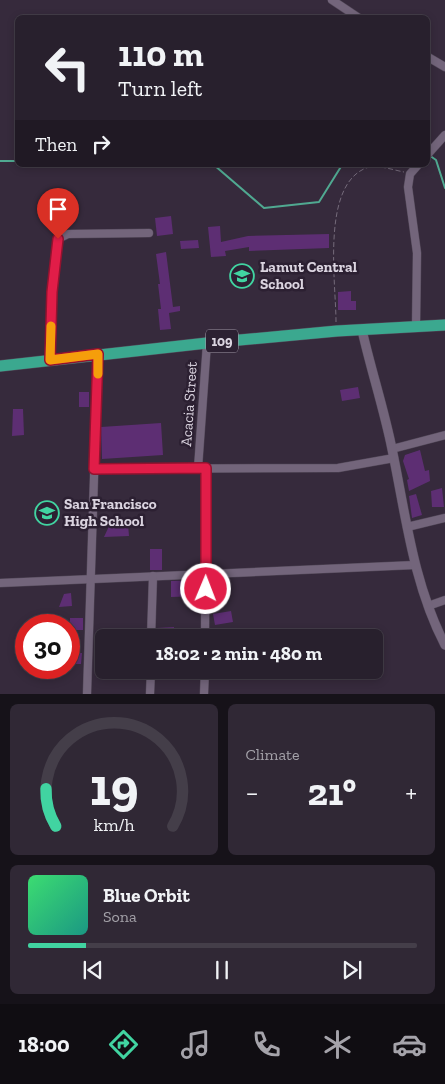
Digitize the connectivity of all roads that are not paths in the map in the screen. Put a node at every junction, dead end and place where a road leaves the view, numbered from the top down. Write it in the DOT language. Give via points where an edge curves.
graph roads {
  1 [pos="332,0"];
  2 [pos="352,15"];
  3 [pos="430,58"];
  4 [pos="445,68"];
  5 [pos="445,136"];
  6 [pos="430,152"];
  7 [pos="416,167"];
  8 [pos="149,233"];
  9 [pos="445,325"];
  10 [pos="416,327"];
  11 [pos="362,330"];
  12 [pos="207,342"];
  13 [pos="98,354"];
  14 [pos="50,360"];
  15 [pos="0,366"];
  16 [pos="445,435"];
  17 [pos="393,453"];
  18 [pos="202,468"];
  19 [pos="94,469"];
  20 [pos="445,518"];
  21 [pos="408,527"];
  22 [pos="415,565"];
  23 [pos="206,573"];
  24 [pos="153,576"];
  25 [pos="91,578"];
  26 [pos="0,583"];
  27 [pos="445,600"];
  28 [pos="428,606"];
  29 [pos="151,629"];
  30 [pos="205,629"];
  31 [pos="445,645"];
  32 [pos="150,679"];
  33 [pos="204,679"];
  34 [pos="87,694"];
  35 [pos="150,694"];
  36 [pos="204,694"];
  1 -- 2 [label="street"];
  3 -- 4 [label="street"];
  5 -- 6 [label="street"];
  7 -- 10 [label="street" via="410,174 408,187 417,266"];
  8 -- 14 [label="street" via="68,234 58,239"];
  9 -- 10 [label="main road, 109"];
  10 -- 11 [label="main road, 109"];
  11 -- 12 [label="main road, 109"];
  11 -- 17 [label="street"];
  12 -- 13 [label="main road, 109"];
  12 -- 18 [label="street, Acacia Street"];
  13 -- 14 [label="main road, 109"];
  13 -- 19 [label="street"];
  14 -- 15 [label="main road, 109"];
  16 -- 17 [label="street"];
  17 -- 18 [label="street" via="338,468"];
  17 -- 21 [label="street"];
  18 -- 19 [label="street"];
  18 -- 23 [label="street, Acacia Street"];
  19 -- 25 [label="street"];
  20 -- 21 [label="street"];
  21 -- 22 [label="street"];
  22 -- 23 [label="street"];
  22 -- 28 [label="street"];
  23 -- 24 [label="street"];
  23 -- 30 [label="street, Acacia Street"];
  24 -- 25 [label="street"];
  24 -- 29 [label="street"];
  25 -- 26 [label="street"];
  25 -- 34 [label="street"];
  27 -- 28 [label="street"];
  28 -- 31 [label="street"];
  32 -- 35 [label="street"];
  33 -- 36 [label="street"];
}
